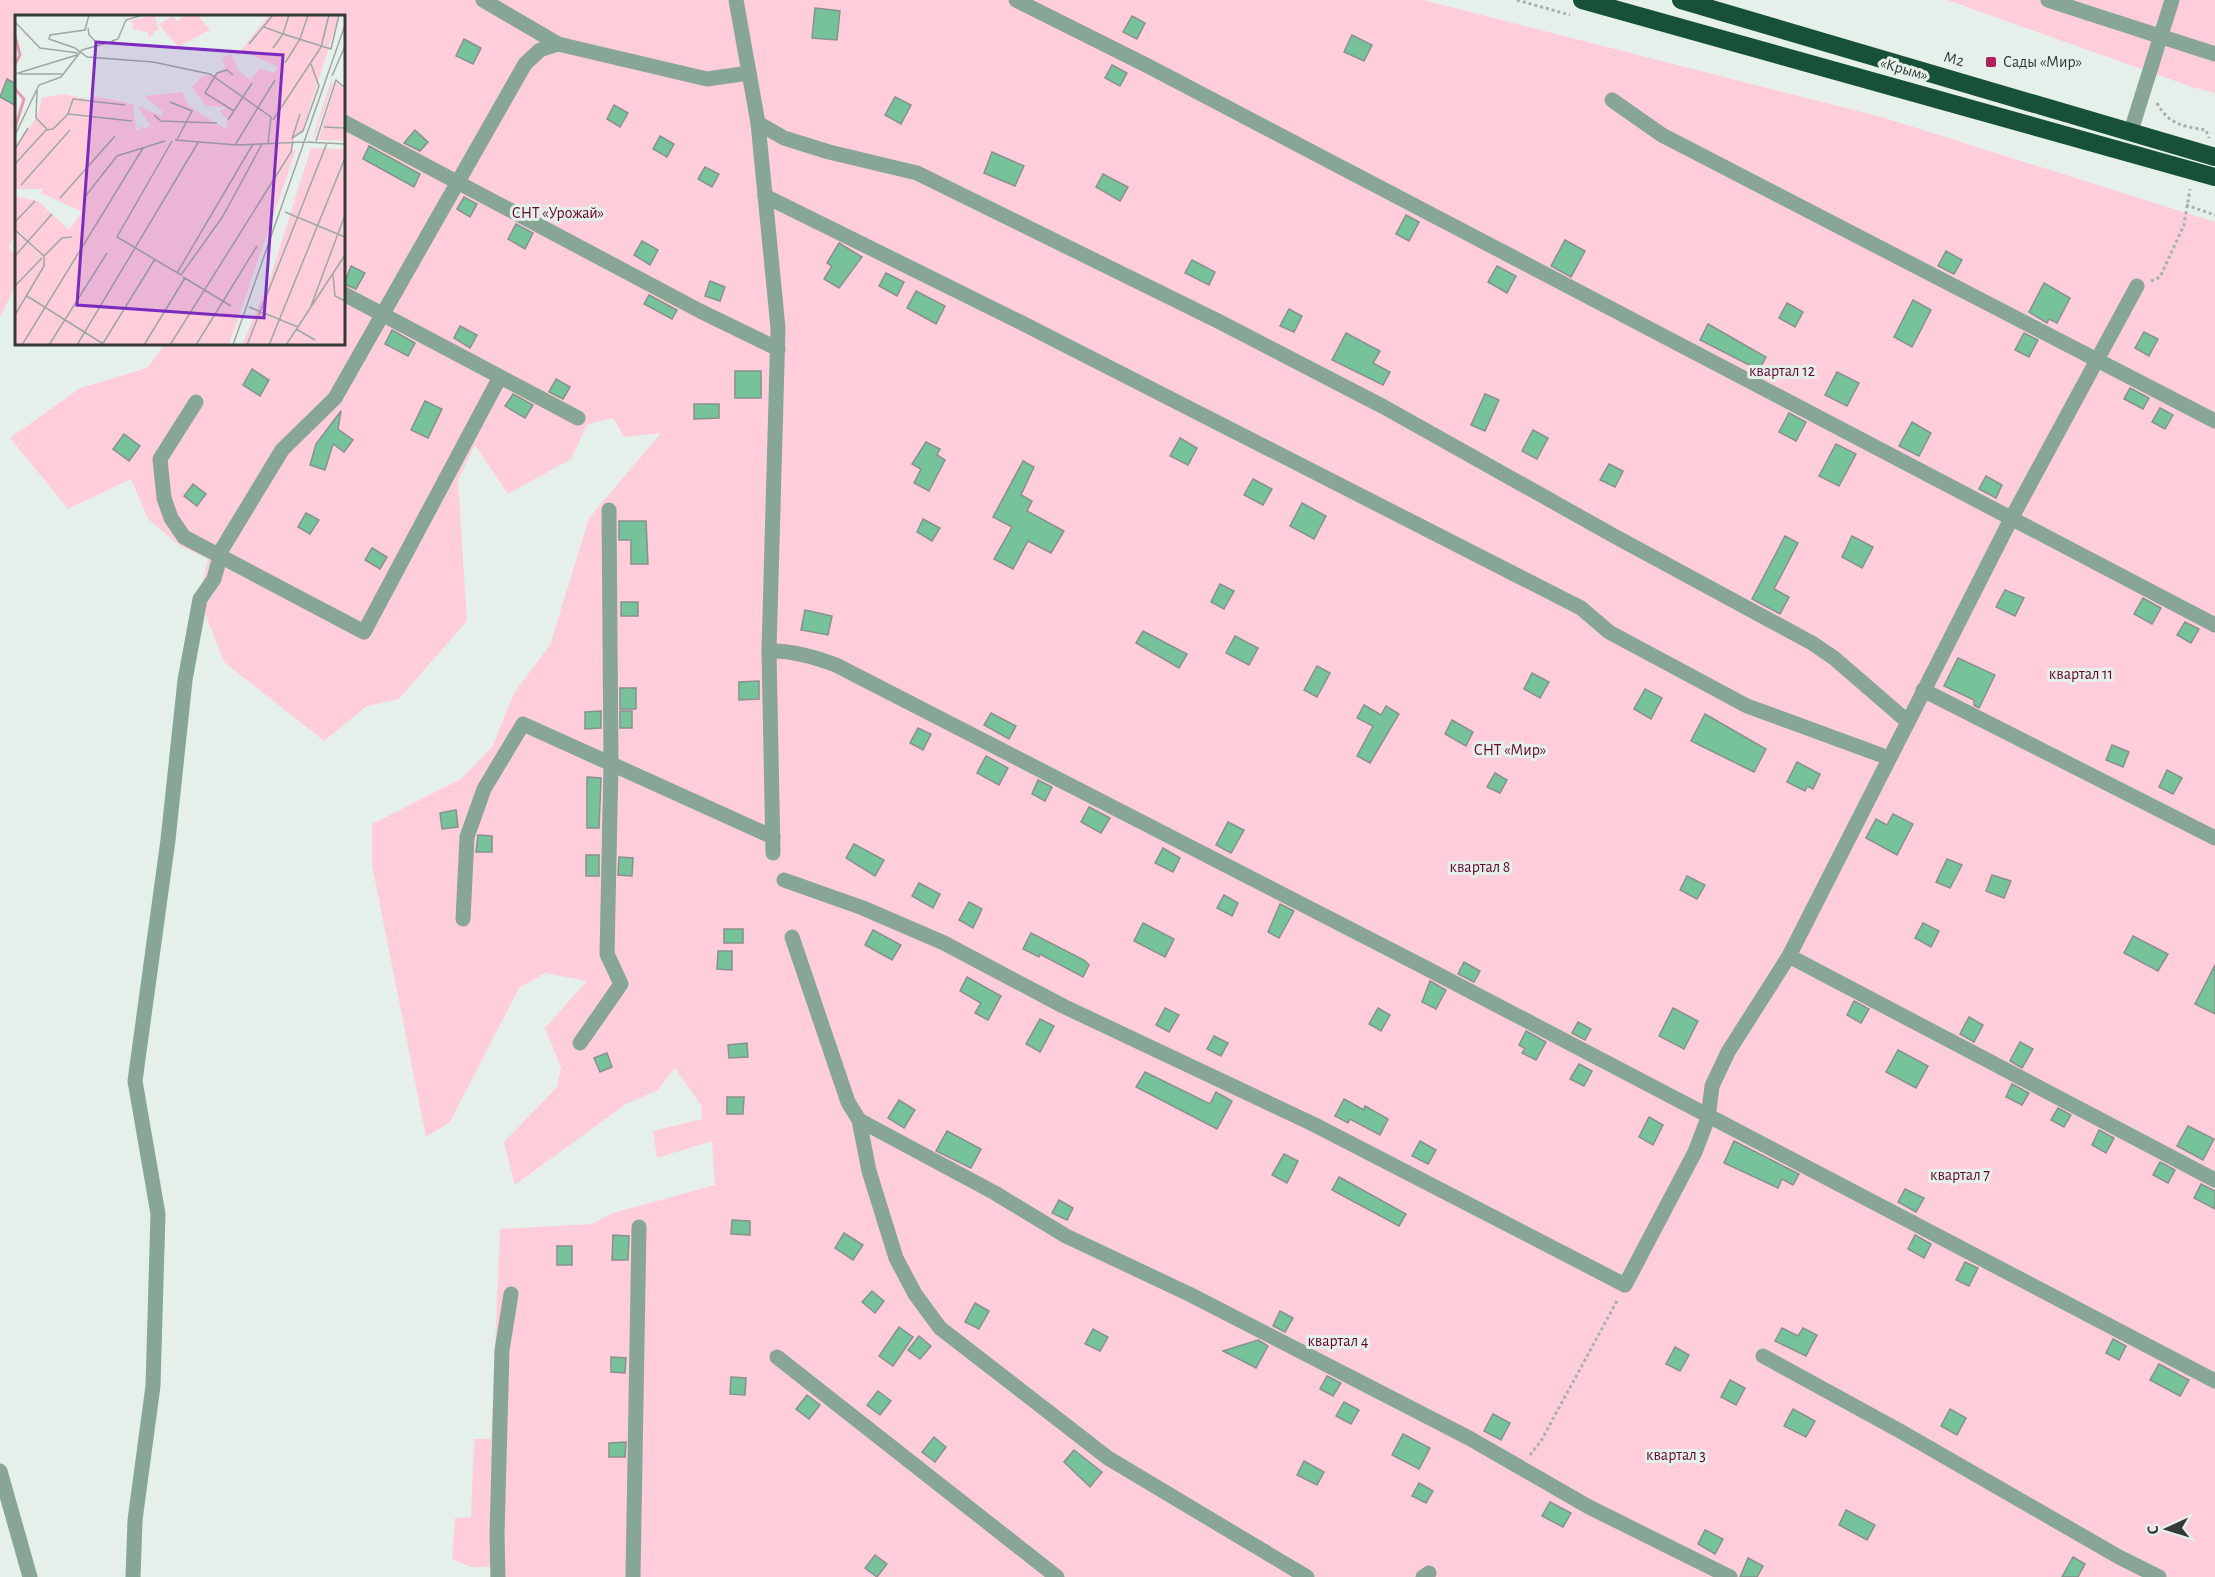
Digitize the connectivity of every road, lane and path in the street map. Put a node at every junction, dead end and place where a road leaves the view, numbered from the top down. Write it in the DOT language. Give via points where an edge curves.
graph roads {
  1 [pos="483,0"];
  2 [pos="736,0"];
  3 [pos="1016,0"];
  4 [pos="1582,0"];
  5 [pos="1681,0"];
  6 [pos="2048,0"];
  7 [pos="2172,0"];
  8 [pos="2160,35"];
  9 [pos="558,44"];
  10 [pos="2215,54"];
  11 [pos="749,73"];
  12 [pos="1612,100"];
  13 [pos="345,123"];
  14 [pos="758,123"];
  15 [pos="2131,131"];
  16 [pos="2215,157"];
  17 [pos="2215,177"];
  18 [pos="458,183"];
  19 [pos="2191,189"];
  20 [pos="765,196"];
  21 [pos="2186,205"];
  22 [pos="2215,214"];
  23 [pos="2137,286"];
  24 [pos="345,295"];
  25 [pos="384,316"];
  26 [pos="778,349"];
  27 [pos="2097,360"];
  28 [pos="500,377"];
  29 [pos="196,402"];
  30 [pos="578,418"];
  31 [pos="2215,421"];
  32 [pos="609,510"];
  33 [pos="2011,519"];
  34 [pos="220,555"];
  35 [pos="2215,625"];
  36 [pos="769,651"];
  37 [pos="1923,690"];
  38 [pos="1908,722"];
  39 [pos="1889,758"];
  40 [pos="611,764"];
  41 [pos="773,837"];
  42 [pos="2215,838"];
  43 [pos="773,853"];
  44 [pos="784,880"];
  45 [pos="463,919"];
  46 [pos="792,936"];
  47 [pos="1789,956"];
  48 [pos="580,1043"];
  49 [pos="1708,1118"];
  50 [pos="859,1120"];
  51 [pos="2215,1180"];
  52 [pos="639,1227"];
  53 [pos="1625,1286"];
  54 [pos="511,1294"];
  55 [pos="1763,1356"];
  56 [pos="777,1357"];
  57 [pos="2215,1381"];
  58 [pos="1520,1468"];
  59 [pos="0,1471"];
  60 [pos="30,1577"];
  61 [pos="133,1577"];
  62 [pos="498,1577"];
  63 [pos="633,1577"];
  64 [pos="1057,1577"];
  65 [pos="1307,1577"];
  66 [pos="1730,1577"];
  67 [pos="2159,1577"];
  1 -- 9 [label="street"];
  2 -- 11 [label="street"];
  3 -- 33 [label="street"];
  4 -- 17 [label="highway, «Крым»"];
  5 -- 15 [label="highway, М2"];
  6 -- 8 [label="street"];
  7 -- 8 [label="street"];
  8 -- 10 [label="street"];
  8 -- 15 [label="street"];
  9 -- 11 [label="street" via="707,79"];
  9 -- 18 [label="street" via="540,50 525,63"];
  11 -- 14 [label="street"];
  12 -- 27 [label="street" via="1662,135"];
  13 -- 18 [label="street"];
  14 -- 20 [label="street"];
  14 -- 38 [label="street" via="784,138 917,173 1373,401 1812,643"];
  15 -- 16 [label="highway, М2"];
  18 -- 25 [label="street"];
  18 -- 26 [label="street"];
  19 -- 21 [label="path"];
  20 -- 26 [label="street"];
  20 -- 39 [label="street" via="1581,608 1609,632 1747,706"];
  21 -- 22 [label="path"];
  21 -- 23 [label="path" via="2184,225 2160,277"];
  23 -- 27 [label="street"];
  24 -- 25 [label="street"];
  25 -- 28 [label="street"];
  25 -- 34 [label="street" via="335,398 282,450"];
  26 -- 36 [label="street"];
  27 -- 31 [label="street"];
  27 -- 33 [label="street"];
  28 -- 30 [label="street"];
  28 -- 34 [label="street" via="364,632"];
  29 -- 34 [label="street" via="160,459 164,498 184,537"];
  32 -- 40 [label="street"];
  33 -- 35 [label="street"];
  33 -- 37 [label="street"];
  34 -- 61 [label="street" via="214,579 200,599 189,653 135,1081 158,1214 153,1386 135,1520"];
  36 -- 41 [label="street"];
  36 -- 49 [label="street" via="803,655 836,665"];
  37 -- 38 [label="street"];
  37 -- 42 [label="street"];
  38 -- 39 [label="street"];
  39 -- 47 [label="street"];
  40 -- 41 [label="street"];
  40 -- 45 [label="street" via="523,724 484,789 467,837"];
  40 -- 48 [label="street" via="607,954 621,984"];
  41 -- 43 [label="street"];
  44 -- 53 [label="street" via="944,943 1063,1006 1313,1124"];
  46 -- 50 [label="street" via="848,1102"];
  47 -- 49 [label="street" via="1728,1052 1712,1086"];
  47 -- 51 [label="street"];
  49 -- 53 [label="street" via="1695,1152"];
  49 -- 57 [label="street"];
  50 -- 58 [label="street" via="1066,1236 1189,1294"];
  50 -- 65 [label="street" via="869,1171 896,1258 915,1294 940,1328 1108,1458"];
  52 -- 63 [label="street"];
  53 -- 58 [label="path" via="1541,1441"];
  54 -- 62 [label="street" via="502,1350"];
  55 -- 67 [label="street"];
  56 -- 64 [label="street"];
  58 -- 66 [label="street"];
  59 -- 60 [label="street"];
}
